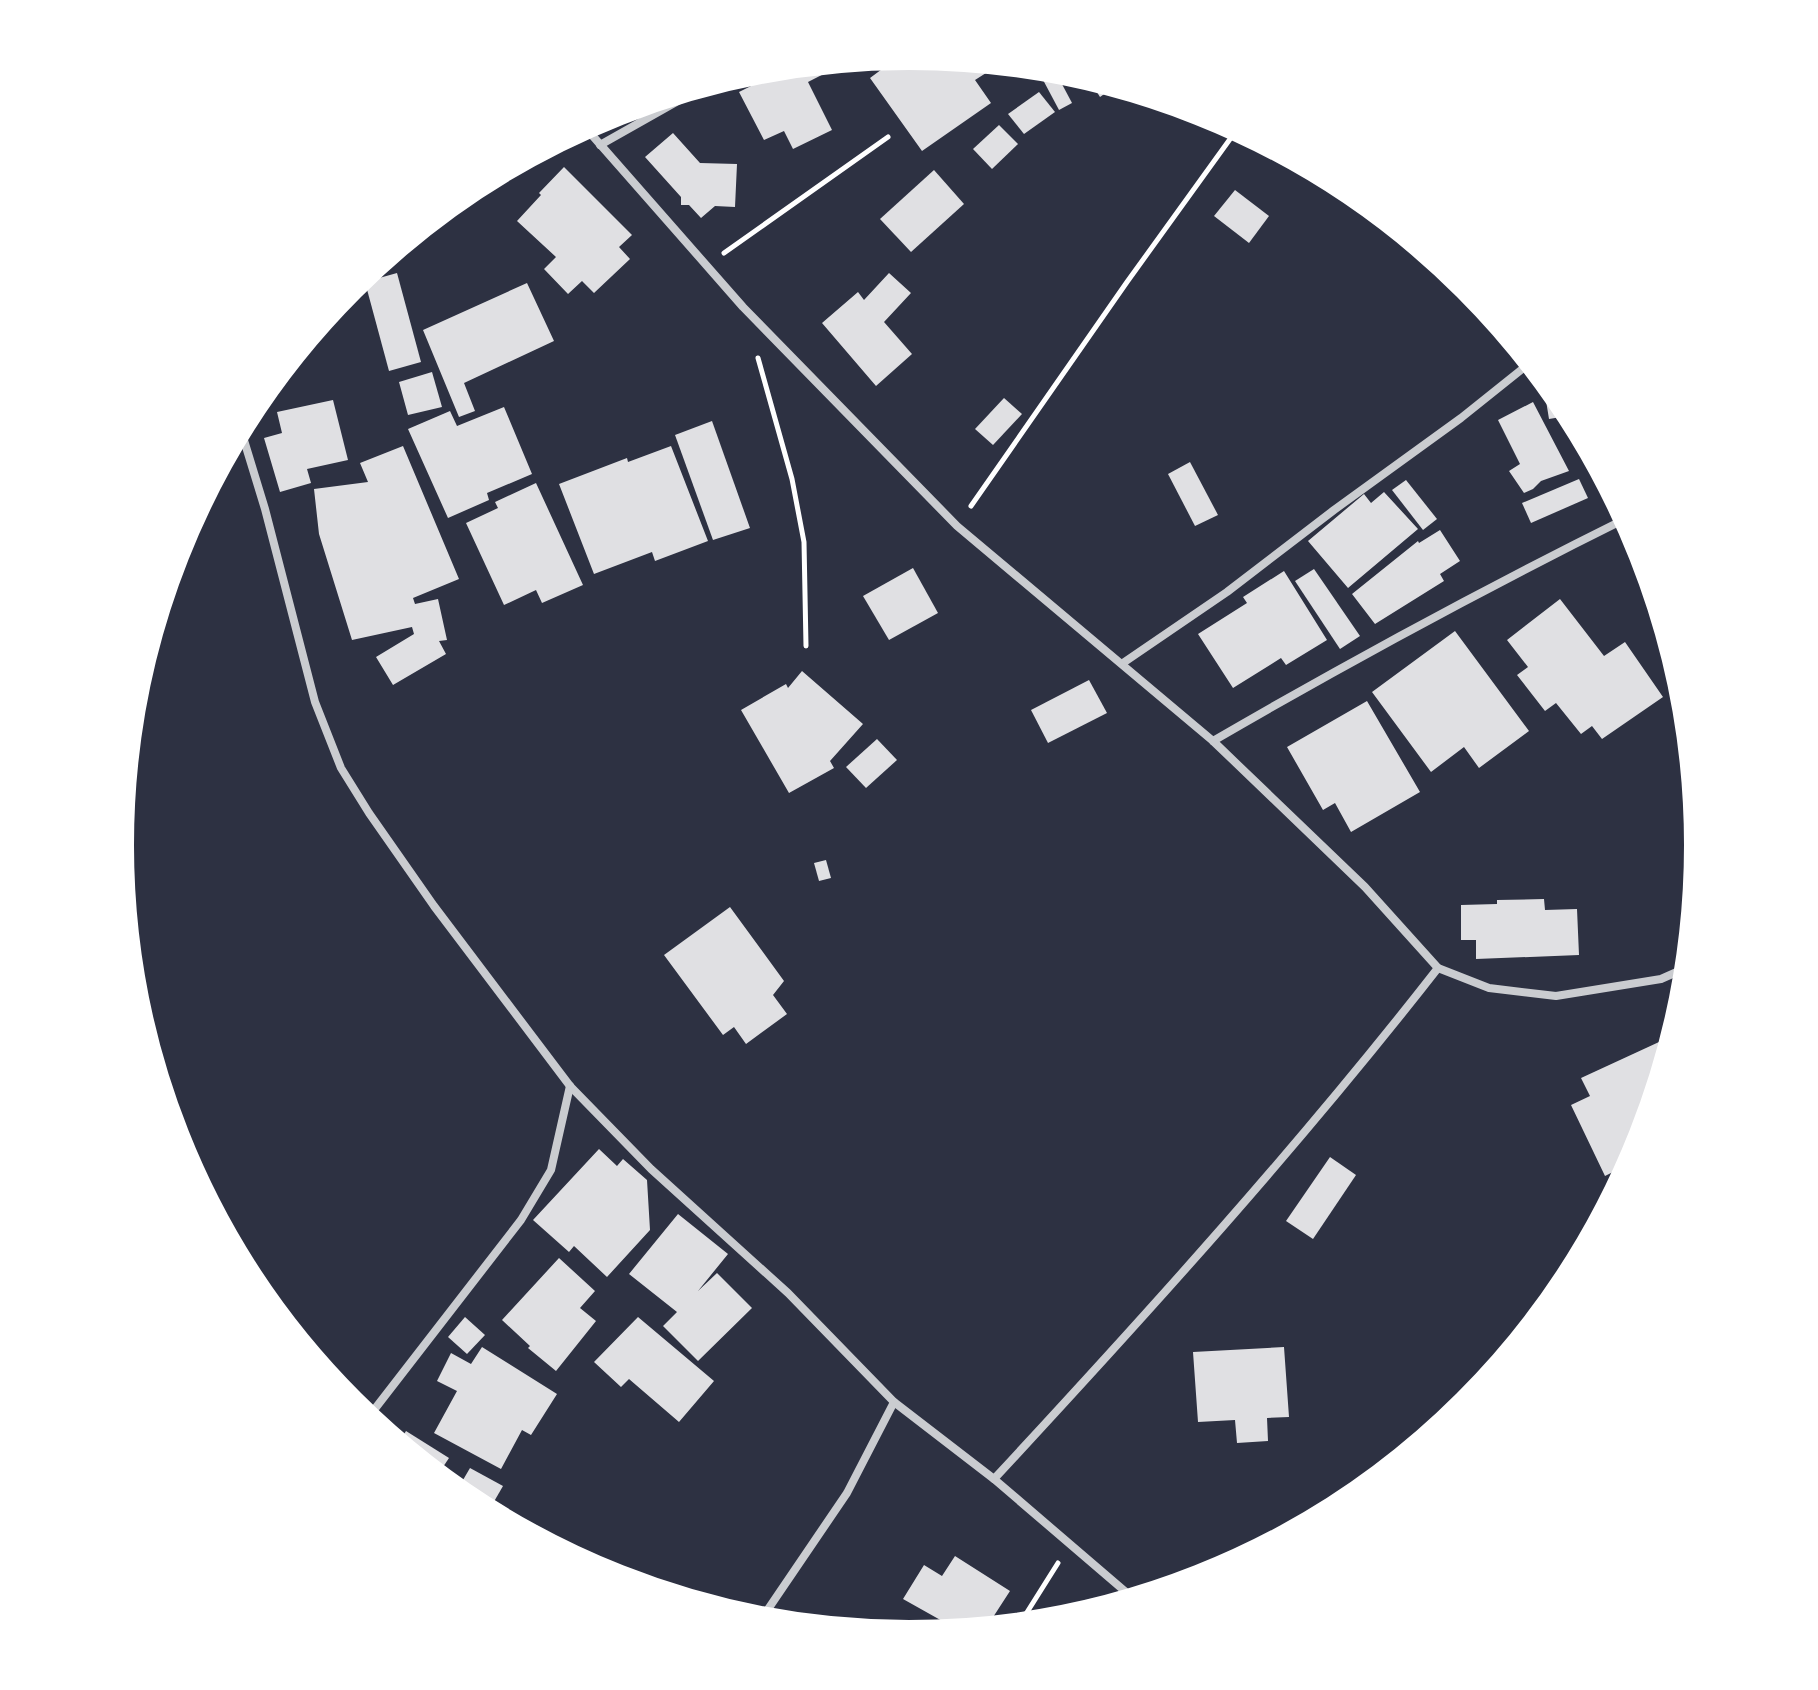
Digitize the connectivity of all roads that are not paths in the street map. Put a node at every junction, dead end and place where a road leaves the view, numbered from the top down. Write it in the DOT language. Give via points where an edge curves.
graph roads {
  1 [pos="669,106"];
  2 [pos="592,136"];
  3 [pos="600,145"];
  4 [pos="1522,369"];
  5 [pos="245,442"];
  6 [pos="1616,524"];
  7 [pos="1123,663"];
  8 [pos="1213,741"];
  9 [pos="1438,968"];
  10 [pos="1675,973"];
  11 [pos="570,1086"];
  12 [pos="894,1402"];
  13 [pos="375,1408"];
  14 [pos="994,1479"];
  15 [pos="1125,1591"];
  16 [pos="768,1609"];
  1 -- 3 [label="street"];
  2 -- 3 [label="street"];
  3 -- 7 [label="street" via="743,307 957,526"];
  4 -- 7 [label="street" via="1227,592"];
  5 -- 11 [label="street" via="315,702 341,768 434,906"];
  6 -- 8 [label="street" via="1428,619"];
  7 -- 8 [label="street"];
  8 -- 9 [label="street" via="1365,887"];
  9 -- 10 [label="street" via="1489,988 1556,996"];
  9 -- 14 [label="street" via="1358,1070 1167,1292"];
  11 -- 12 [label="street" via="651,1169 788,1293"];
  11 -- 13 [label="street" via="551,1170 521,1220"];
  12 -- 14 [label="street"];
  12 -- 16 [label="street" via="847,1493"];
  14 -- 15 [label="street"];
}
